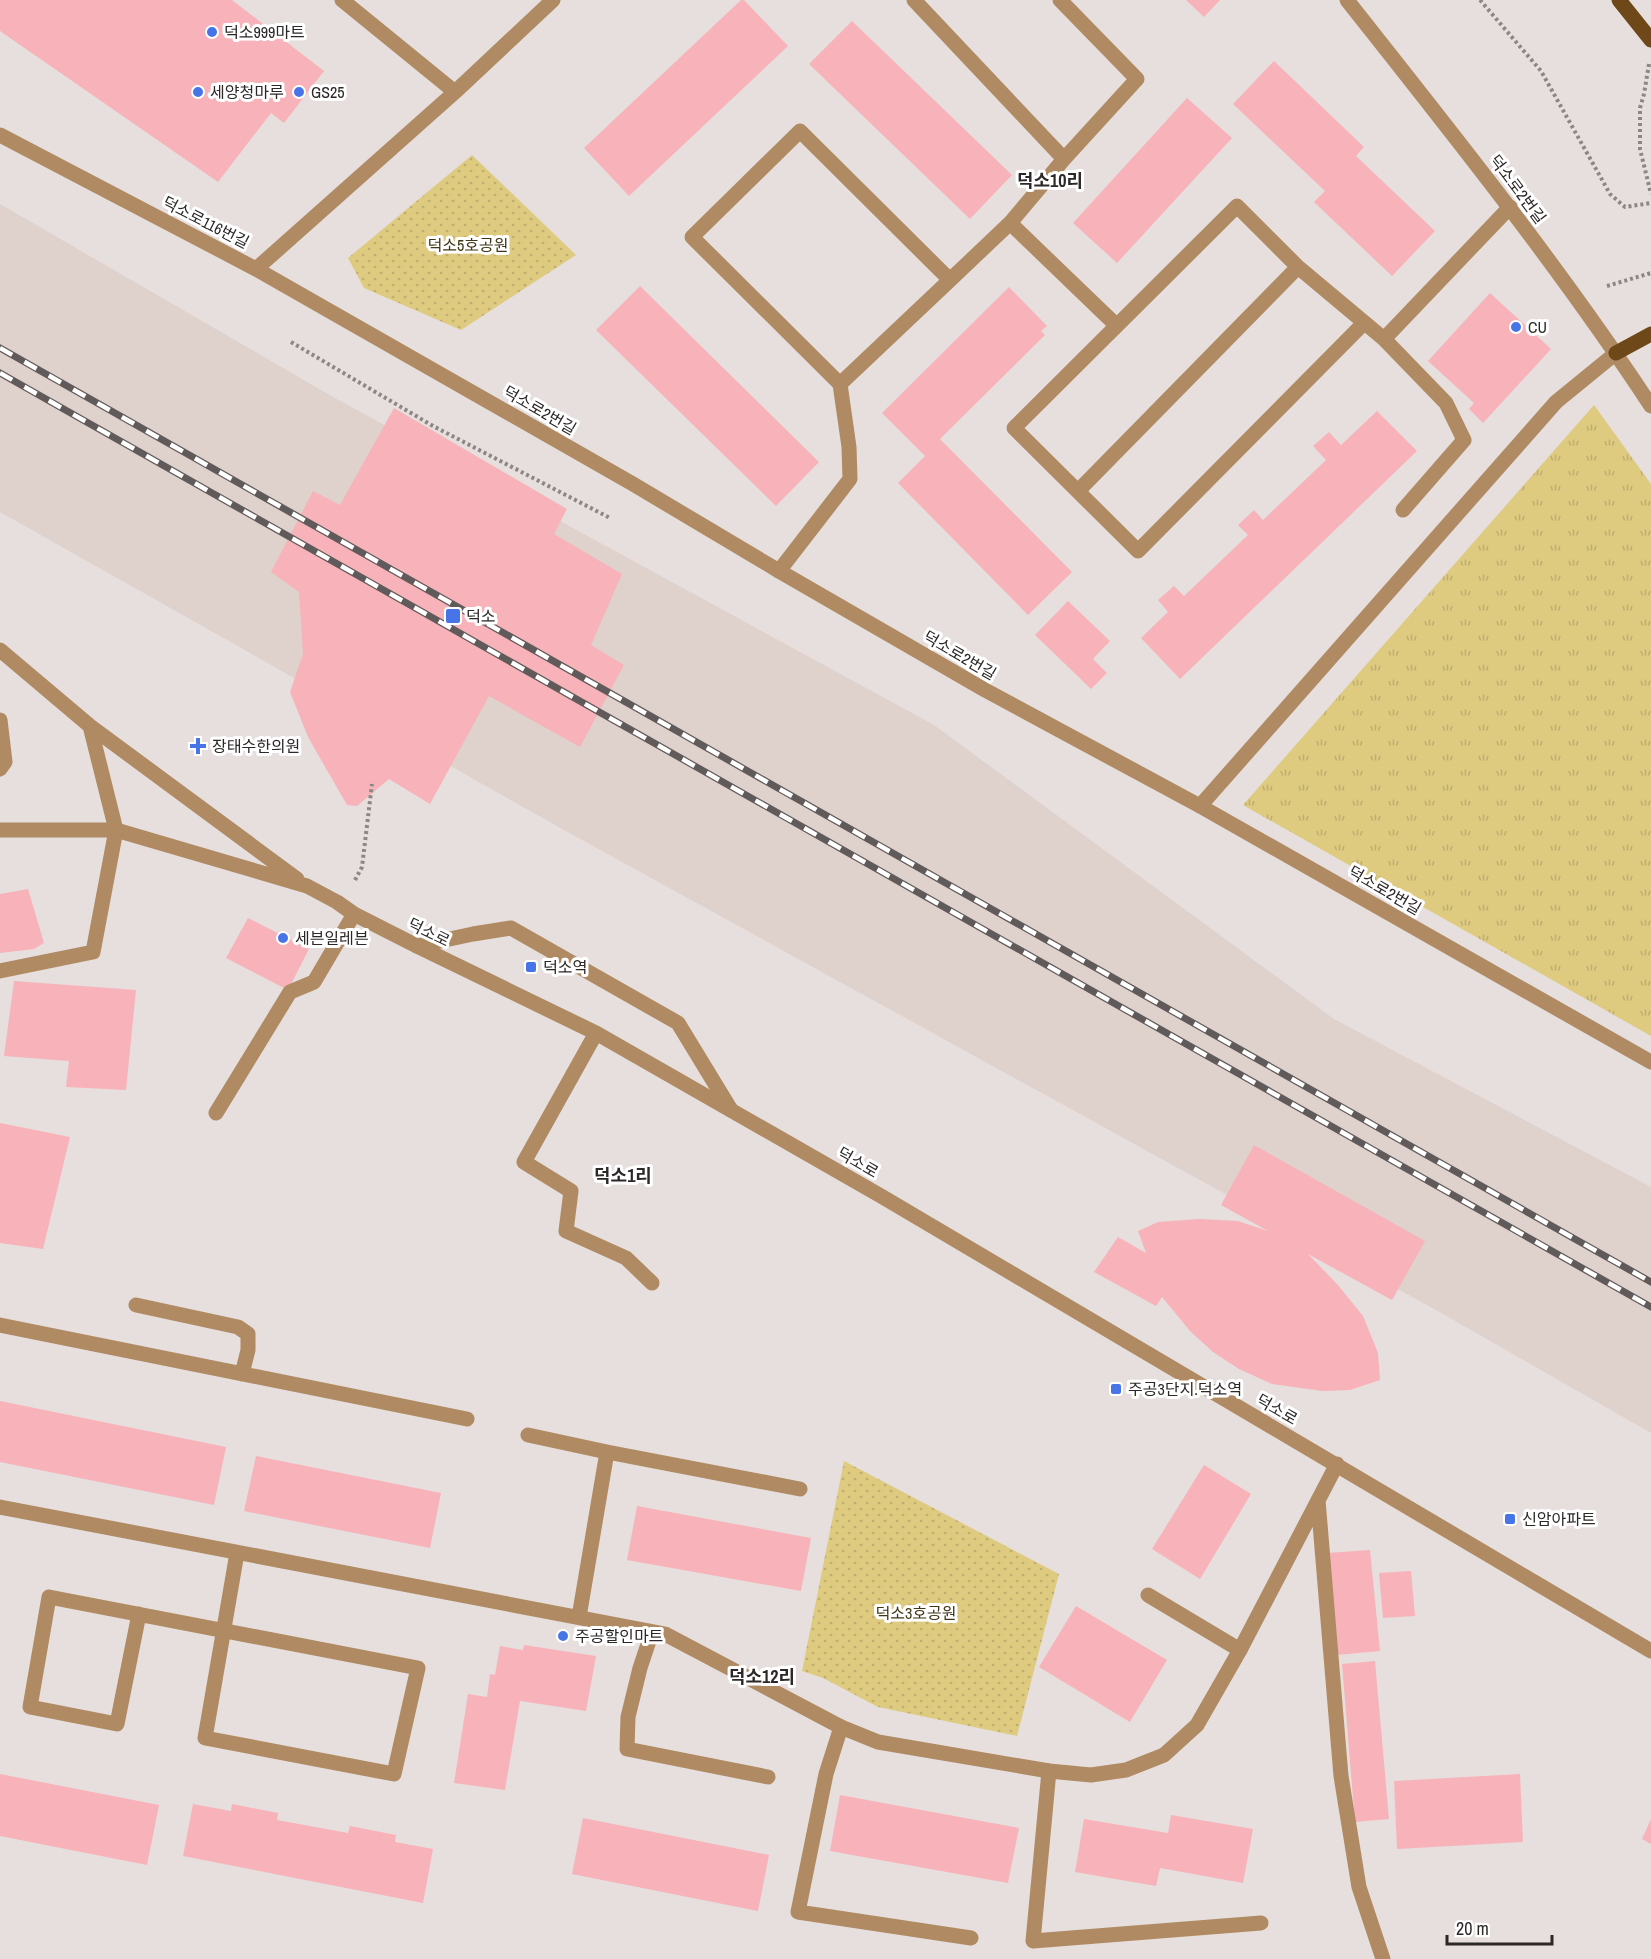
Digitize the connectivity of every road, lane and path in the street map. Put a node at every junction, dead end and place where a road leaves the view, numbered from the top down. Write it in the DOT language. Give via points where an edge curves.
graph roads {
  1 [pos="342,0"];
  2 [pos="553,0"];
  3 [pos="914,0"];
  4 [pos="1060,0"];
  5 [pos="1347,0"];
  6 [pos="1480,0"];
  7 [pos="1619,0"];
  8 [pos="1651,40"];
  9 [pos="1651,54"];
  10 [pos="454,92"];
  11 [pos="0,135"];
  12 [pos="1064,159"];
  13 [pos="1651,194"];
  14 [pos="1651,203"];
  15 [pos="1510,207"];
  16 [pos="1010,223"];
  17 [pos="1298,267"];
  18 [pos="256,269"];
  19 [pos="1651,273"];
  20 [pos="950,280"];
  21 [pos="1607,286"];
  22 [pos="1364,324"];
  23 [pos="1116,325"];
  24 [pos="1651,334"];
  25 [pos="1384,339"];
  26 [pos="291,342"];
  27 [pos="1616,353"];
  28 [pos="840,384"];
  29 [pos="1651,406"];
  30 [pos="1077,491"];
  31 [pos="1403,510"];
  32 [pos="610,518"];
  33 [pos="779,571"];
  34 [pos="0,650"];
  35 [pos="0,720"];
  36 [pos="90,726"];
  37 [pos="0,769"];
  38 [pos="372,784"];
  39 [pos="1200,806"];
  40 [pos="0,830"];
  41 [pos="116,830"];
  42 [pos="355,880"];
  43 [pos="307,886"];
  44 [pos="354,914"];
  45 [pos="417,946"];
  46 [pos="0,971"];
  47 [pos="596,1033"];
  48 [pos="1651,1062"];
  49 [pos="731,1110"];
  50 [pos="216,1113"];
  51 [pos="652,1283"];
  52 [pos="136,1305"];
  53 [pos="0,1325"];
  54 [pos="242,1374"];
  55 [pos="467,1419"];
  56 [pos="528,1435"];
  57 [pos="607,1452"];
  58 [pos="1337,1464"];
  59 [pos="800,1489"];
  60 [pos="1318,1500"];
  61 [pos="0,1507"];
  62 [pos="237,1553"];
  63 [pos="1148,1595"];
  64 [pos="139,1614"];
  65 [pos="579,1617"];
  66 [pos="224,1631"];
  67 [pos="652,1632"];
  68 [pos="1240,1650"];
  69 [pos="1651,1650"];
  70 [pos="841,1727"];
  71 [pos="1049,1771"];
  72 [pos="768,1777"];
  73 [pos="1261,1923"];
  74 [pos="971,1938"];
  75 [pos="1383,1959"];
  1 -- 10 [label="street"];
  2 -- 10 [label="street, 덕소로116번길"];
  3 -- 12 [label="street"];
  4 -- 12 [label="street" via="1137,79"];
  5 -- 15 [label="street, 덕소로2번길"];
  6 -- 14 [label="path" via="1541,71 1610,194 1625,207"];
  7 -- 8 [label="main road"];
  9 -- 13 [label="path" via="1640,108 1640,149"];
  10 -- 18 [label="street, 덕소로116번길"];
  11 -- 18 [label="street, 덕소로116번길"];
  12 -- 16 [label="street"];
  15 -- 25 [label="street"];
  15 -- 27 [label="street, 덕소로2번길"];
  16 -- 20 [label="street"];
  16 -- 23 [label="street"];
  17 -- 22 [label="street"];
  17 -- 23 [label="street" via="1237,206"];
  17 -- 30 [label="street"];
  18 -- 33 [label="street, 덕소로2번길"];
  19 -- 21 [label="path"];
  20 -- 28 [label="street"];
  20 -- 28 [label="street" via="800,131 692,237"];
  22 -- 25 [label="street"];
  22 -- 30 [label="street" via="1138,552"];
  23 -- 30 [label="street" via="1014,428"];
  24 -- 27 [label="main road"];
  25 -- 31 [label="street" via="1446,403 1464,440"];
  26 -- 32 [label="path" via="433,426"];
  27 -- 29 [label="street, 덕소로2번길"];
  27 -- 39 [label="street" via="1556,402"];
  28 -- 33 [label="street" via="850,479"];
  33 -- 39 [label="street, 덕소로2번길" via="985,690"];
  34 -- 36 [label="street"];
  35 -- 37 [label="street" via="5,762"];
  36 -- 41 [label="street"];
  36 -- 43 [label="street"];
  38 -- 42 [label="path" via="362,867"];
  39 -- 48 [label="street, 덕소로2번길"];
  40 -- 41 [label="street, 덕소로"];
  41 -- 43 [label="street, 덕소로"];
  41 -- 46 [label="street" via="93,952"];
  43 -- 44 [label="street, 덕소로"];
  44 -- 45 [label="street, 덕소로"];
  44 -- 50 [label="street" via="314,982 290,992"];
  45 -- 47 [label="street, 덕소로"];
  45 -- 49 [label="street" via="511,928 678,1023"];
  47 -- 49 [label="street, 덕소로"];
  47 -- 51 [label="street" via="524,1162 571,1191 566,1231 626,1258"];
  49 -- 58 [label="street, 덕소로"];
  52 -- 54 [label="street" via="238,1327 249,1335"];
  53 -- 54 [label="street"];
  54 -- 55 [label="street"];
  56 -- 57 [label="street"];
  57 -- 59 [label="street"];
  57 -- 65 [label="street"];
  58 -- 60 [label="street"];
  58 -- 69 [label="street, 덕소로"];
  60 -- 68 [label="street"];
  60 -- 75 [label="street" via="1341,1776 1359,1887"];
  61 -- 62 [label="street"];
  62 -- 65 [label="street"];
  62 -- 66 [label="street"];
  63 -- 68 [label="street"];
  64 -- 64 [label="street" via="49,1597 30,1707 117,1724"];
  64 -- 66 [label="street"];
  65 -- 67 [label="street"];
  66 -- 66 [label="street" via="205,1738 394,1774 418,1668"];
  67 -- 70 [label="street" via="665,1634"];
  67 -- 72 [label="street" via="628,1717 627,1749"];
  68 -- 71 [label="street" via="1197,1725 1164,1755 1126,1770 1091,1775"];
  70 -- 71 [label="street" via="878,1742"];
  70 -- 74 [label="street" via="826,1774 798,1912"];
  71 -- 73 [label="street" via="1033,1941"];
}
